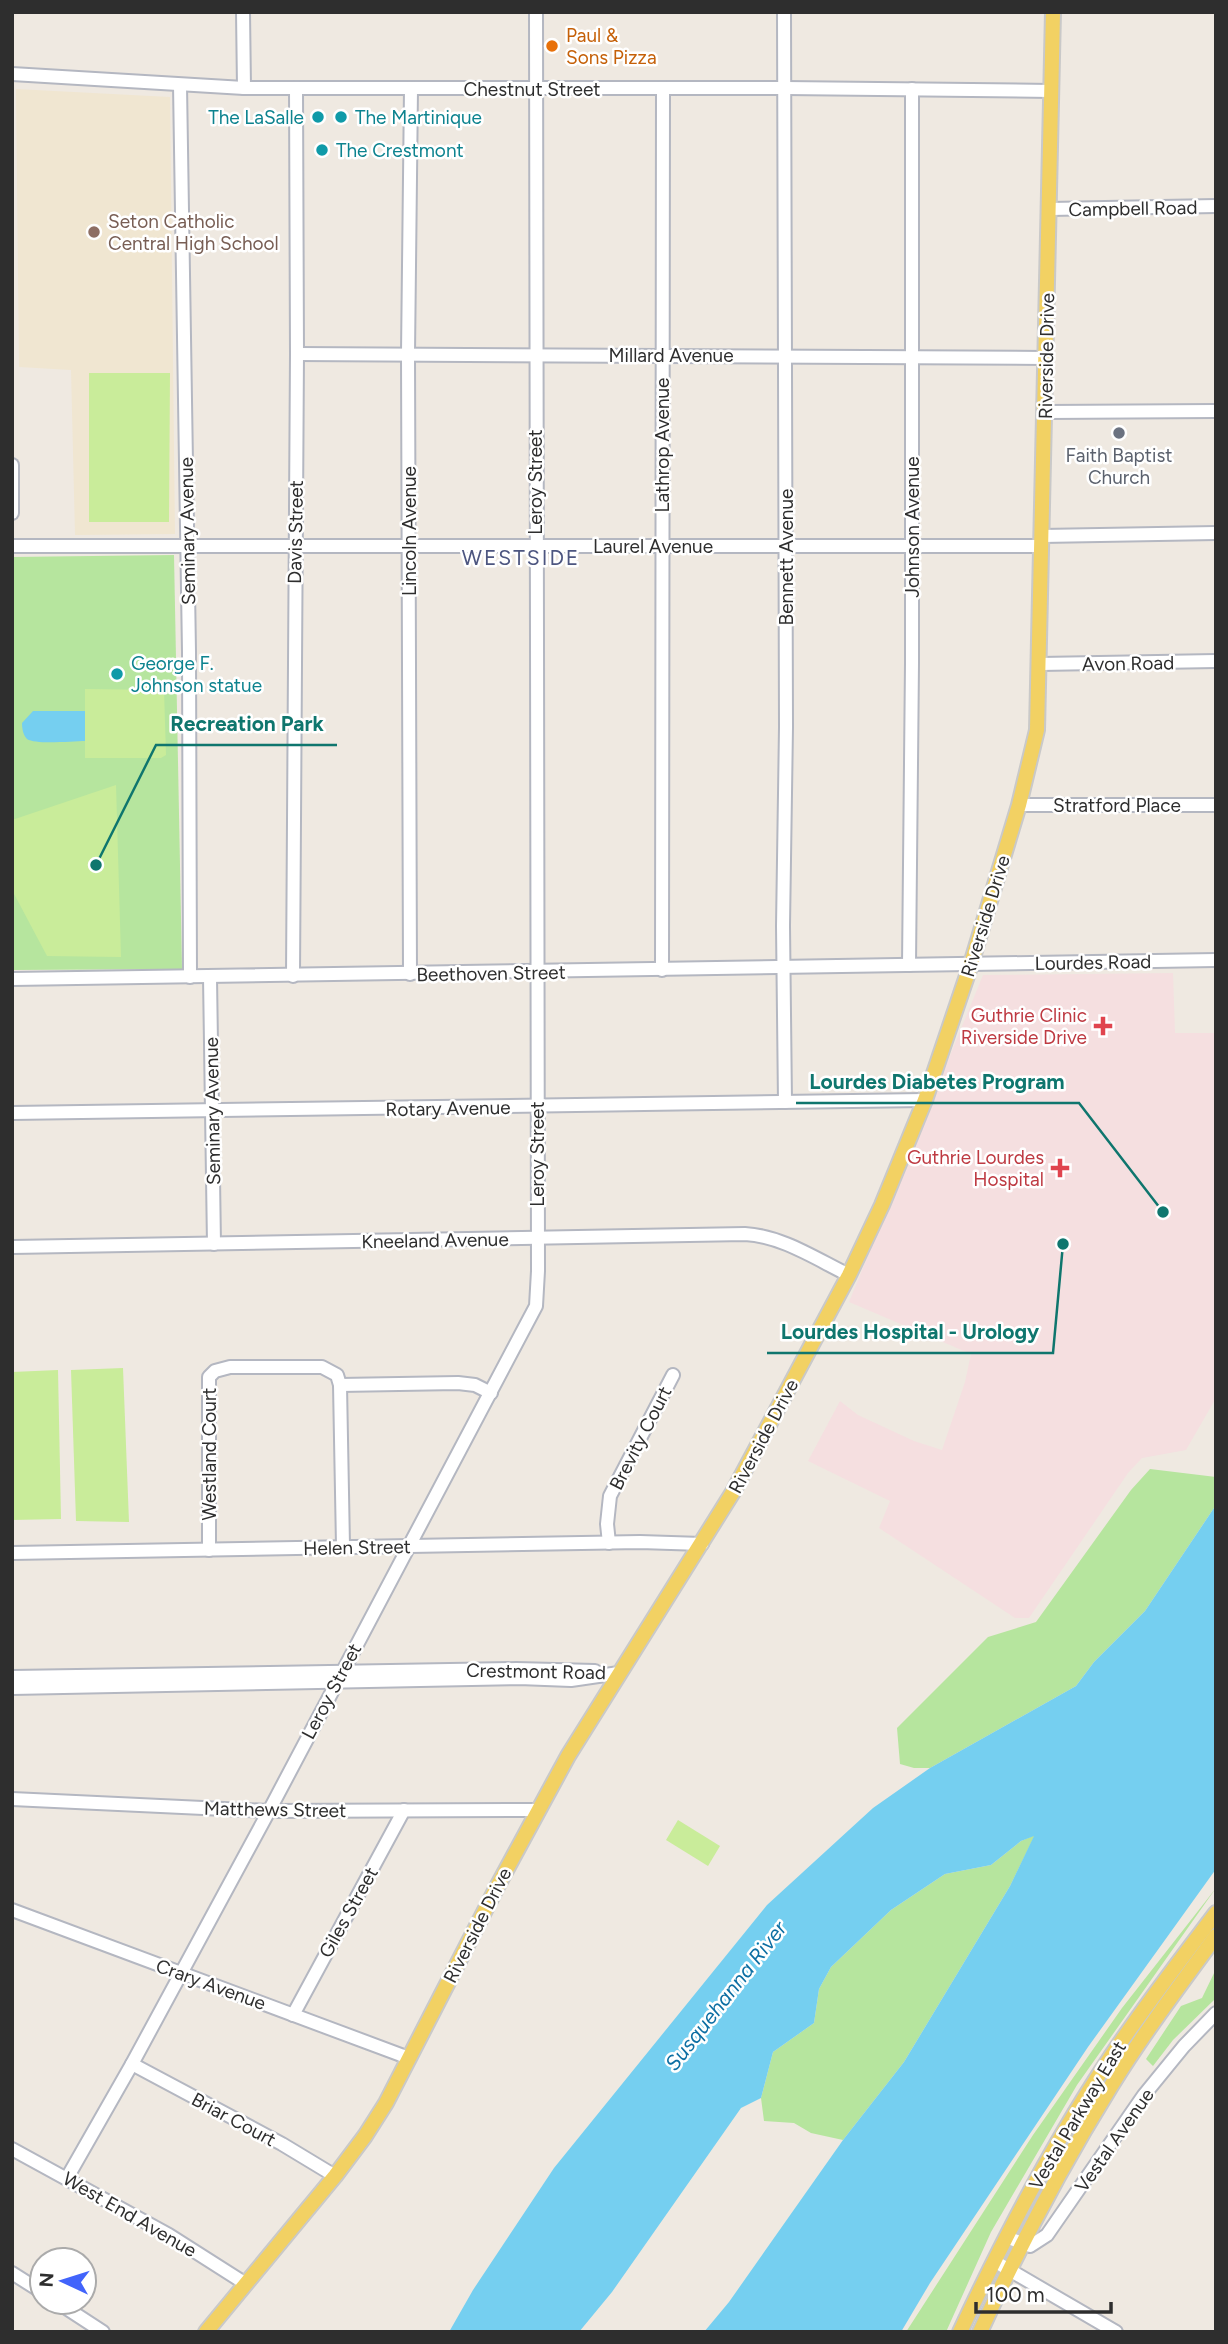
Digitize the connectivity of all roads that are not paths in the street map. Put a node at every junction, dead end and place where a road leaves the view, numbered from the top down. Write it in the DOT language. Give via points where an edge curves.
graph roads {
  1 [pos="243,12"];
  2 [pos="536,12"];
  3 [pos="784,12"];
  4 [pos="1053,12"];
  5 [pos="12,74"];
  6 [pos="180,85"];
  7 [pos="244,88"];
  8 [pos="296,88"];
  9 [pos="663,88"];
  10 [pos="785,88"];
  11 [pos="411,89"];
  12 [pos="535,89"];
  13 [pos="912,89"];
  14 [pos="1052,91"];
  15 [pos="1216,206"];
  16 [pos="1050,209"];
  17 [pos="297,354"];
  18 [pos="408,354"];
  19 [pos="535,355"];
  20 [pos="662,355"];
  21 [pos="785,356"];
  22 [pos="912,357"];
  23 [pos="1045,358"];
  24 [pos="1216,411"];
  25 [pos="1045,412"];
  26 [pos="12,465"];
  27 [pos="12,513"];
  28 [pos="1216,533"];
  29 [pos="1042,541"];
  30 [pos="187,544"];
  31 [pos="295,544"];
  32 [pos="410,545"];
  33 [pos="535,545"];
  34 [pos="12,546"];
  35 [pos="662,546"];
  36 [pos="911,546"];
  37 [pos="785,547"];
  38 [pos="1216,661"];
  39 [pos="1040,664"];
  40 [pos="1019,805"];
  41 [pos="1216,805"];
  42 [pos="1216,960"];
  43 [pos="971,964"];
  44 [pos="909,965"];
  45 [pos="784,967"];
  46 [pos="662,970"];
  47 [pos="537,972"];
  48 [pos="410,974"];
  49 [pos="293,976"];
  50 [pos="190,977"];
  51 [pos="209,977"];
  52 [pos="12,979"];
  53 [pos="925,1100"];
  54 [pos="785,1102"];
  55 [pos="537,1106"];
  56 [pos="212,1111"];
  57 [pos="12,1114"];
  58 [pos="537,1238"];
  59 [pos="214,1244"];
  60 [pos="12,1247"];
  61 [pos="849,1275"];
  62 [pos="673,1374"];
  63 [pos="340,1385"];
  64 [pos="491,1393"];
  65 [pos="609,1543"];
  66 [pos="702,1544"];
  67 [pos="343,1546"];
  68 [pos="408,1546"];
  69 [pos="209,1550"];
  70 [pos="12,1553"];
  71 [pos="619,1673"];
  72 [pos="12,1677"];
  73 [pos="338,1677"];
  74 [pos="55,1681"];
  75 [pos="12,1688"];
  76 [pos="12,1799"];
  77 [pos="404,1810"];
  78 [pos="538,1810"];
  79 [pos="269,1811"];
  80 [pos="12,1910"];
  81 [pos="1216,1913"];
  82 [pos="1216,1936"];
  83 [pos="181,1973"];
  84 [pos="293,2015"];
  85 [pos="1211,2018"];
  86 [pos="1216,2034"];
  87 [pos="409,2058"];
  88 [pos="132,2064"];
  89 [pos="12,2149"];
  90 [pos="335,2176"];
  91 [pos="67,2178"];
  92 [pos="1006,2237"];
  93 [pos="1021,2244"];
  94 [pos="994,2262"];
  95 [pos="1009,2270"];
  96 [pos="12,2273"];
  97 [pos="28,2283"];
  98 [pos="246,2284"];
  99 [pos="78,2316"];
  100 [pos="103,2332"];
  101 [pos="206,2332"];
  102 [pos="960,2332"];
  103 [pos="979,2332"];
  104 [pos="1116,2332"];
  1 -- 7 [label="street"];
  2 -- 12 [label="street, Leroy Street"];
  3 -- 10 [label="street, Bennett Avenue"];
  4 -- 14 [label="main road, Riverside Drive"];
  5 -- 6 [label="street, Chestnut Street"];
  6 -- 7 [label="street, Chestnut Street"];
  6 -- 30 [label="street, Seminary Avenue"];
  7 -- 8 [label="street, Chestnut Street"];
  8 -- 11 [label="street, Chestnut Street"];
  8 -- 17 [label="street, Davis Street"];
  9 -- 10 [label="street, Chestnut Street"];
  9 -- 12 [label="street, Chestnut Street"];
  9 -- 20 [label="street, Lathrop Avenue"];
  10 -- 13 [label="street, Chestnut Street"];
  10 -- 21 [label="street, Bennett Avenue"];
  11 -- 12 [label="street, Chestnut Street"];
  11 -- 18 [label="street, Lincoln Avenue"];
  12 -- 19 [label="street, Leroy Street"];
  13 -- 14 [label="street, Chestnut Street"];
  13 -- 22 [label="street, Johnson Avenue"];
  14 -- 16 [label="main road, Riverside Drive"];
  15 -- 16 [label="street, Campbell Road"];
  16 -- 23 [label="main road, Riverside Drive"];
  17 -- 18 [label="street, Millard Avenue"];
  17 -- 31 [label="street, Davis Street"];
  18 -- 19 [label="street, Millard Avenue"];
  18 -- 32 [label="street, Lincoln Avenue"];
  19 -- 20 [label="street, Millard Avenue"];
  19 -- 33 [label="street, Leroy Street"];
  20 -- 21 [label="street, Millard Avenue"];
  20 -- 35 [label="street, Lathrop Avenue"];
  21 -- 22 [label="street, Millard Avenue"];
  21 -- 37 [label="street, Bennett Avenue"];
  22 -- 23 [label="street, Millard Avenue"];
  22 -- 36 [label="street, Johnson Avenue"];
  23 -- 25 [label="main road, Riverside Drive"];
  24 -- 25 [label="street"];
  25 -- 29 [label="main road, Riverside Drive"];
  26 -- 27 [label="street"];
  28 -- 29 [label="street, Laurel Avenue"];
  29 -- 36 [label="street, Laurel Avenue"];
  29 -- 39 [label="main road, Riverside Drive"];
  30 -- 31 [label="street, Laurel Avenue"];
  30 -- 34 [label="street, Laurel Avenue"];
  30 -- 50 [label="street, Seminary Avenue"];
  31 -- 32 [label="street, Laurel Avenue"];
  31 -- 49 [label="street, Davis Street"];
  32 -- 33 [label="street, Laurel Avenue"];
  32 -- 48 [label="street, Lincoln Avenue"];
  33 -- 35 [label="street, Laurel Avenue"];
  33 -- 47 [label="street, Leroy Street"];
  35 -- 37 [label="street, Laurel Avenue"];
  35 -- 46 [label="street, Lathrop Avenue"];
  36 -- 37 [label="street, Laurel Avenue"];
  36 -- 44 [label="street, Johnson Avenue"];
  37 -- 45 [label="street, Bennett Avenue"];
  38 -- 39 [label="street, Avon Road"];
  39 -- 40 [label="main road, Riverside Drive" via="1035,741"];
  40 -- 41 [label="street, Stratford Place"];
  40 -- 43 [label="main road, Riverside Drive"];
  42 -- 43 [label="street, Lourdes Road"];
  43 -- 44 [label="street, Beethoven Street"];
  43 -- 53 [label="main road, Riverside Drive"];
  44 -- 45 [label="street, Beethoven Street"];
  45 -- 46 [label="street, Beethoven Street"];
  45 -- 54 [label="street, Bennett Avenue"];
  46 -- 47 [label="street, Beethoven Street"];
  47 -- 48 [label="street, Beethoven Street"];
  47 -- 55 [label="street, Leroy Street"];
  48 -- 49 [label="street, Beethoven Street"];
  49 -- 51 [label="street, Beethoven Street"];
  50 -- 51 [label="street, Beethoven Street"];
  50 -- 52 [label="street, Beethoven Street"];
  51 -- 56 [label="street, Seminary Avenue"];
  53 -- 54 [label="street, Rotary Avenue"];
  53 -- 61 [label="main road, Riverside Drive"];
  54 -- 55 [label="street, Rotary Avenue"];
  55 -- 56 [label="street, Rotary Avenue"];
  55 -- 58 [label="street, Leroy Street"];
  56 -- 57 [label="street, Rotary Avenue"];
  56 -- 59 [label="street, Seminary Avenue"];
  58 -- 59 [label="street, Kneeland Avenue"];
  58 -- 61 [label="street, Kneeland Avenue" via="761,1235"];
  58 -- 64 [label="street, Leroy Street" via="536,1306"];
  59 -- 60 [label="street, Kneeland Avenue"];
  61 -- 66 [label="main road, Riverside Drive"];
  62 -- 65 [label="street, Brevity Court" via="610,1496"];
  63 -- 64 [label="street" via="457,1383"];
  63 -- 67 [label="street"];
  63 -- 69 [label="street, Westland Court" via="337,1375 322,1367 230,1367 212,1373"];
  64 -- 68 [label="street, Leroy Street"];
  65 -- 66 [label="street, Helen Street"];
  65 -- 68 [label="street, Helen Street"];
  66 -- 71 [label="main road, Riverside Drive"];
  67 -- 68 [label="street, Helen Street"];
  67 -- 69 [label="street, Helen Street"];
  68 -- 73 [label="street, Leroy Street"];
  69 -- 70 [label="street, Helen Street"];
  71 -- 73 [label="street, Crestmont Road" via="571,1680 481,1674"];
  71 -- 78 [label="main road, Riverside Drive"];
  72 -- 74 [label="street, Crestmont Road"];
  73 -- 74 [label="street, Crestmont Road"];
  73 -- 79 [label="street, Leroy Street"];
  74 -- 75 [label="street, Crestmont Road"];
  76 -- 79 [label="street, Matthews Street"];
  77 -- 78 [label="street, Matthews Street"];
  77 -- 79 [label="street, Matthews Street"];
  77 -- 84 [label="street, Giles Street"];
  78 -- 87 [label="main road, Riverside Drive"];
  79 -- 83 [label="street, Leroy Street"];
  80 -- 83 [label="street, Crary Avenue"];
  81 -- 92 [label="main road, Vestal Parkway East" via="1097,2077"];
  82 -- 93 [label="main road, Vestal Parkway East" via="1112,2085"];
  83 -- 84 [label="street, Crary Avenue"];
  83 -- 88 [label="street, Leroy Street"];
  84 -- 87 [label="street, Crary Avenue"];
  85 -- 86 [label="street"];
  85 -- 93 [label="street, Vestal Avenue" via="1144,2095 1053,2229 1033,2245"];
  87 -- 90 [label="main road, Riverside Drive" via="365,2136"];
  88 -- 90 [label="street, Briar Court"];
  88 -- 91 [label="street, Leroy Street"];
  89 -- 91 [label="street, West End Avenue"];
  90 -- 98 [label="main road, Riverside Drive"];
  91 -- 98 [label="street, West End Avenue"];
  92 -- 93 [label="street"];
  92 -- 94 [label="main road, Vestal Parkway East"];
  93 -- 95 [label="main road, Vestal Parkway East"];
  94 -- 95 [label="street"];
  94 -- 102 [label="main road, Vestal Parkway East"];
  95 -- 103 [label="main road, Vestal Parkway East"];
  95 -- 104 [label="street"];
  96 -- 97 [label="street"];
  98 -- 101 [label="main road, Riverside Drive"];
  99 -- 100 [label="street"];
}
